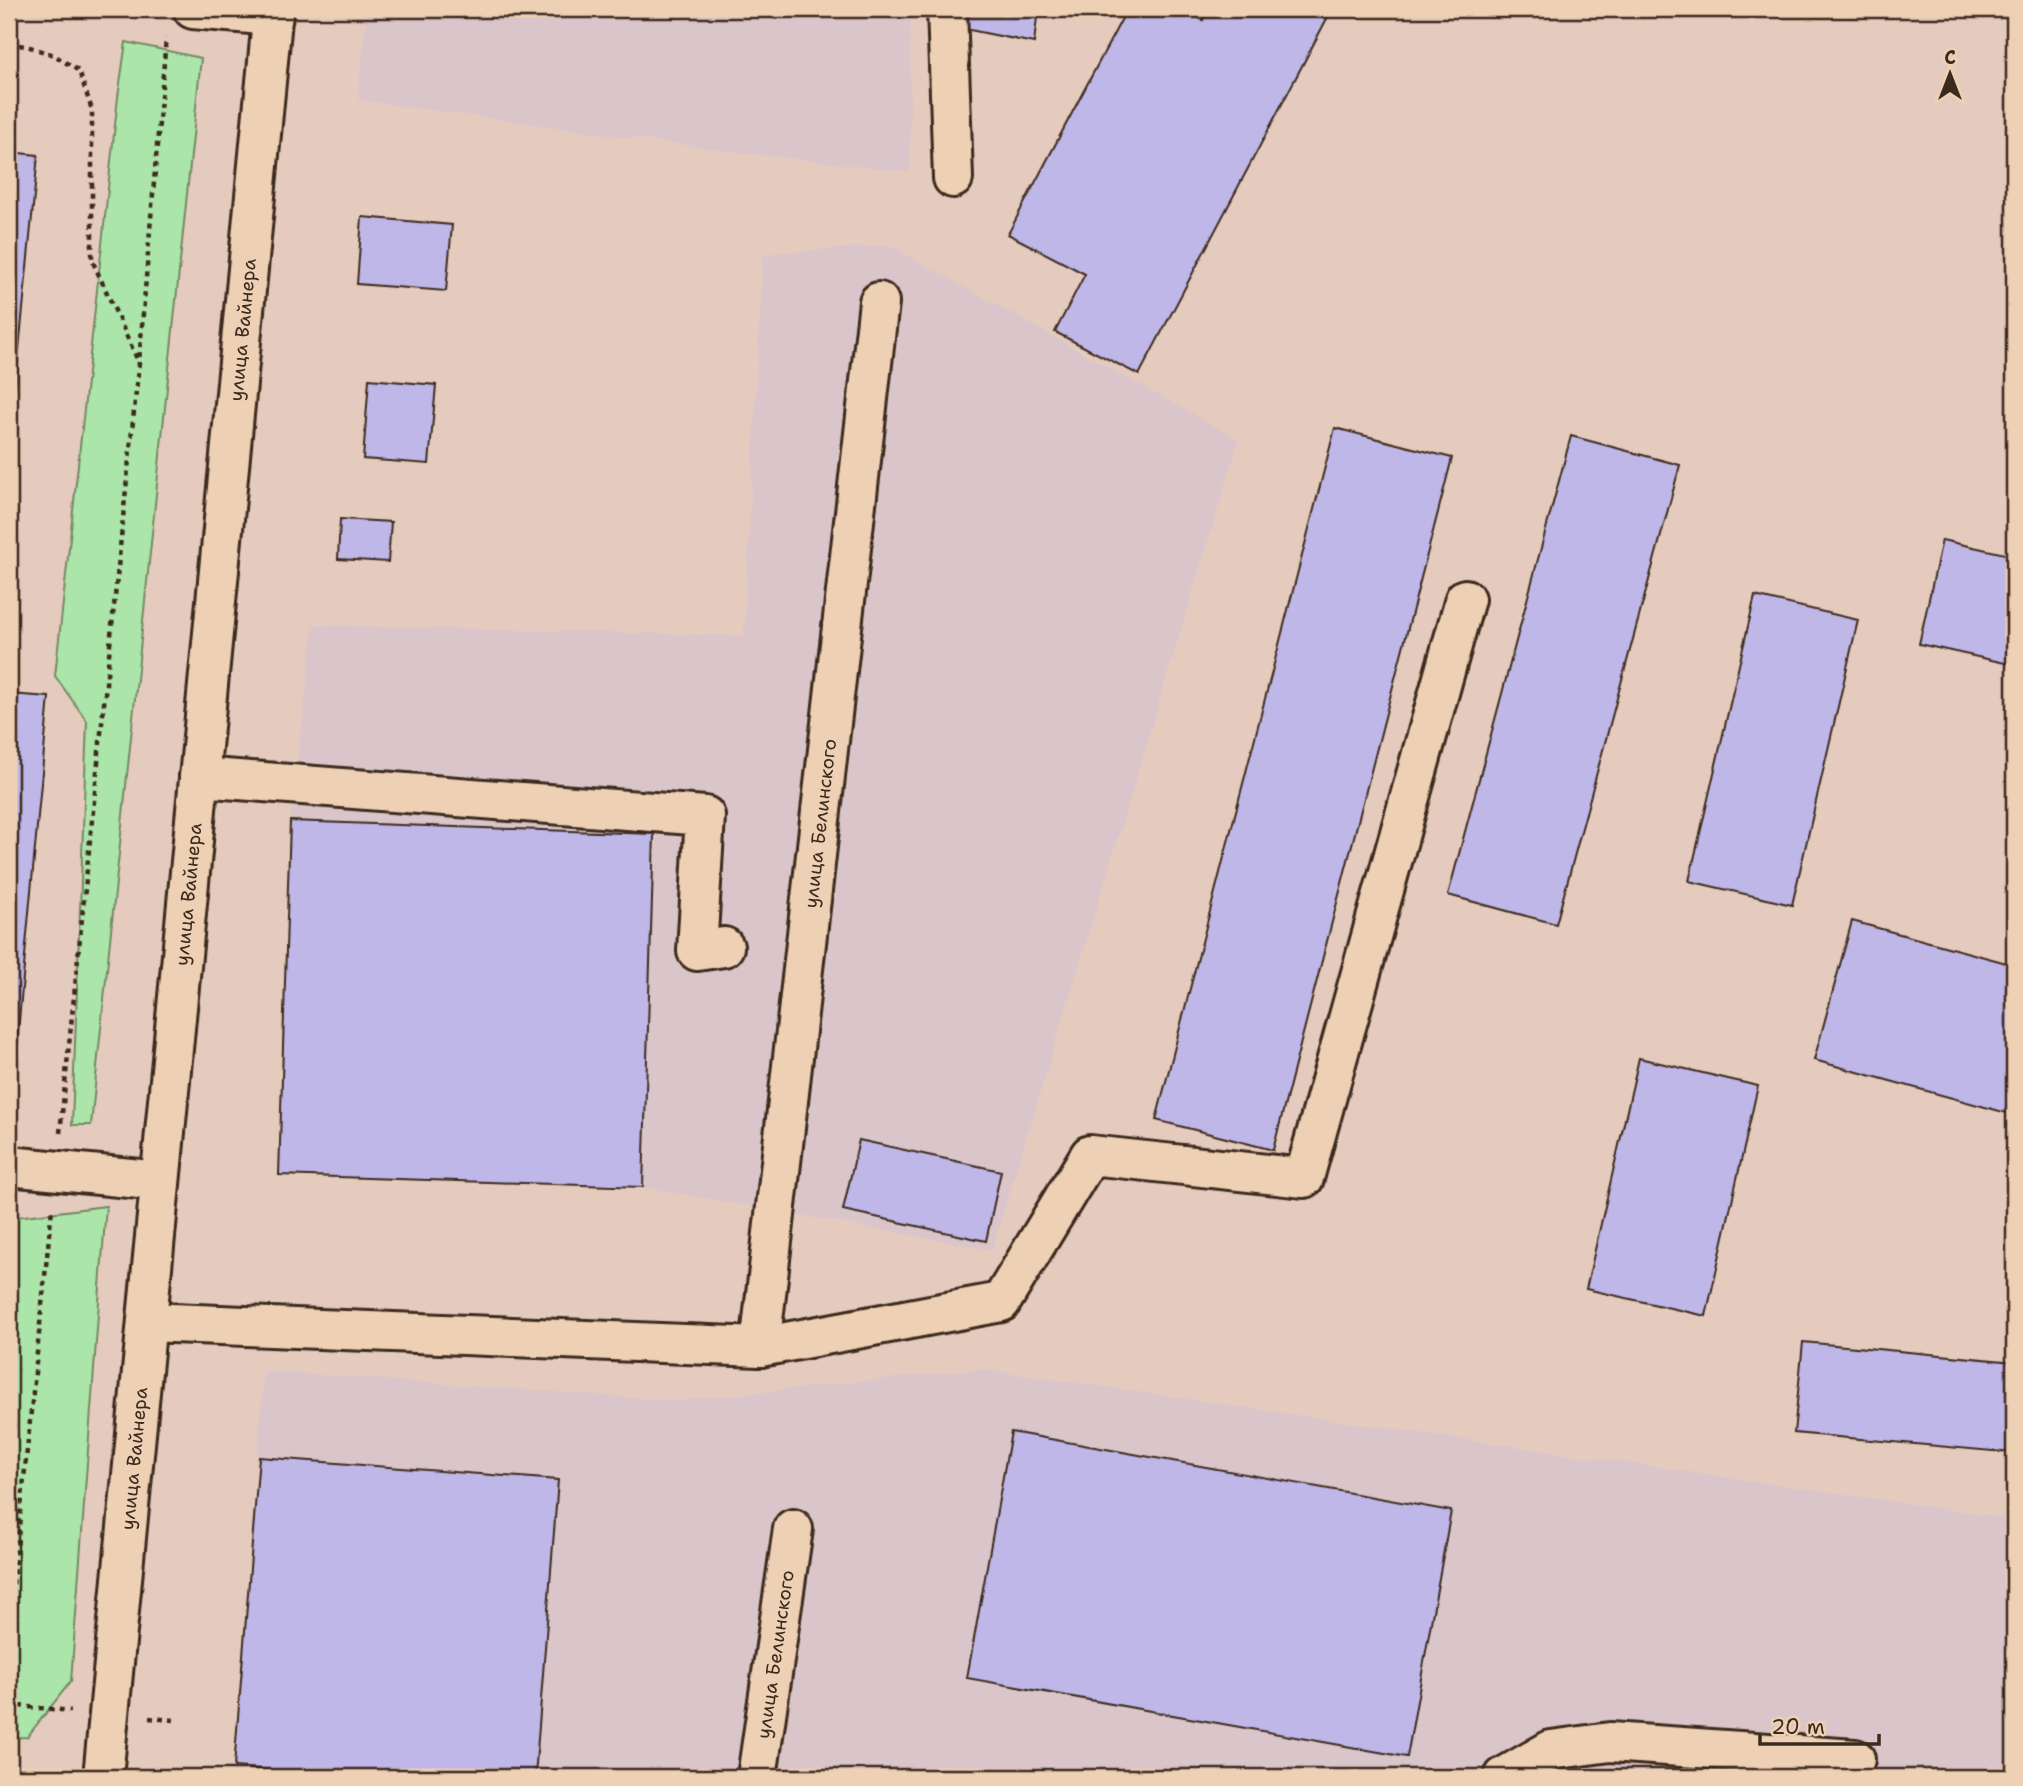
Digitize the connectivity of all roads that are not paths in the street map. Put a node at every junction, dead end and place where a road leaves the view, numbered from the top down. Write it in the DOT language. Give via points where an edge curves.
graph roads {
  1 [pos="193,9"];
  2 [pos="947,9"];
  3 [pos="273,13"];
  4 [pos="953,178"];
  5 [pos="879,302"];
  6 [pos="1465,599"];
  7 [pos="199,778"];
  8 [pos="724,947"];
  9 [pos="9,1166"];
  10 [pos="160,1181"];
  11 [pos="147,1322"];
  12 [pos="760,1347"];
  13 [pos="793,1529"];
  14 [pos="1855,1759"];
  15 [pos="103,1777"];
  16 [pos="757,1777"];
  17 [pos="1504,1777"];
  1 -- 3 [label="main road"];
  2 -- 4 [label="main road"];
  3 -- 7 [label="main road, улица Вайнера"];
  5 -- 12 [label="main road, улица Белинского"];
  6 -- 12 [label="main road" via="1304,1178 1090,1155 1001,1302"];
  7 -- 8 [label="main road" via="705,816 697,951"];
  7 -- 10 [label="main road, улица Вайнера"];
  9 -- 10 [label="main road"];
  10 -- 11 [label="main road, улица Вайнера"];
  11 -- 12 [label="main road"];
  11 -- 15 [label="main road, улица Вайнера"];
  13 -- 16 [label="main road, улица Белинского"];
  14 -- 17 [label="main road" via="1610,1742 1551,1750"];
}
